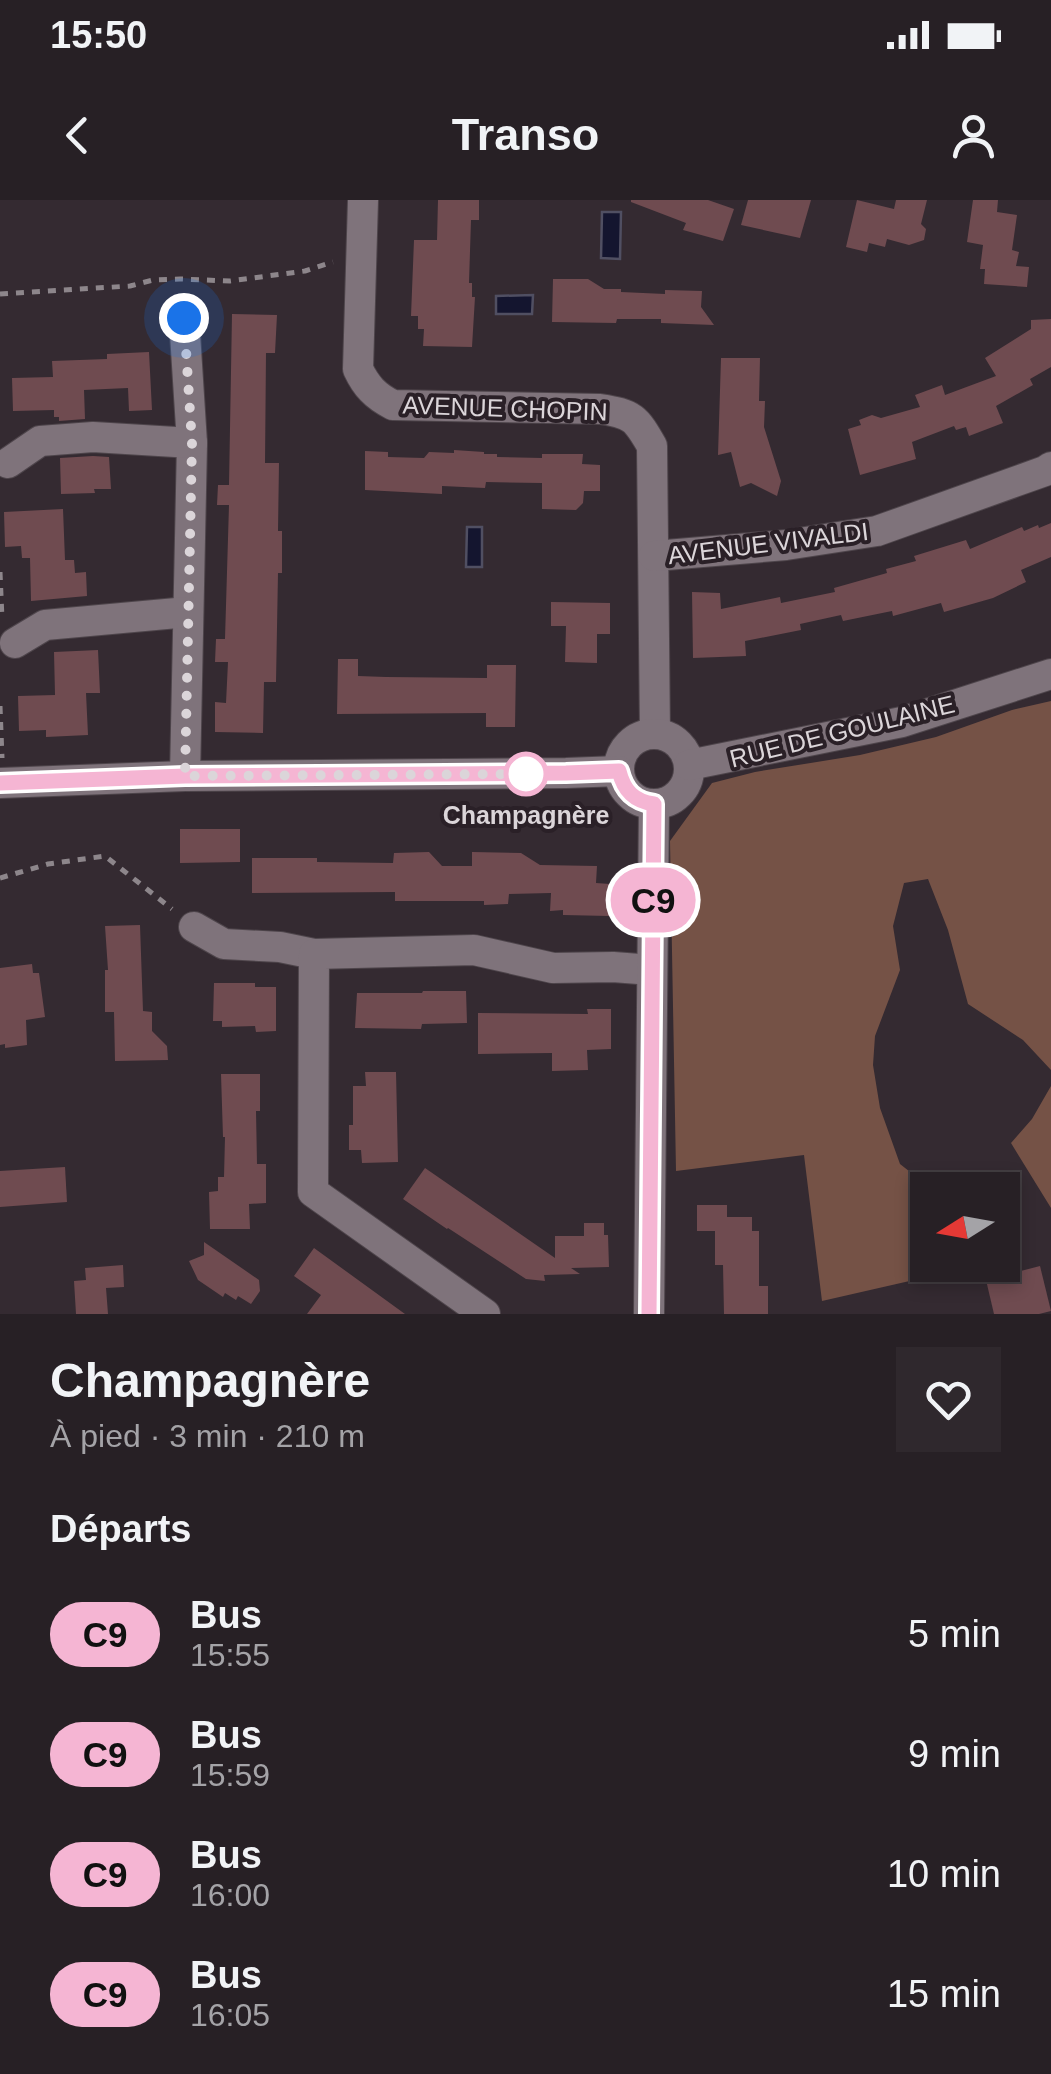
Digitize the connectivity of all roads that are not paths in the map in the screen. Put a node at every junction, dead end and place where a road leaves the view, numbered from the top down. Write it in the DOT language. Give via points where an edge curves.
graph roads {
  1 [pos="363,200"];
  2 [pos="184,318"];
  3 [pos="192,443"];
  4 [pos="8,463"];
  5 [pos="1051,467"];
  6 [pos="654,556"];
  7 [pos="188,612"];
  8 [pos="15,643"];
  9 [pos="1051,674"];
  10 [pos="655,734"];
  11 [pos="688,766"];
  12 [pos="619,771"];
  13 [pos="185,776"];
  14 [pos="2,782"];
  15 [pos="654,804"];
  16 [pos="194,927"];
  17 [pos="314,954"];
  18 [pos="652,970"];
  19 [pos="486,1314"];
  20 [pos="649,1314"];
  1 -- 6 [label="street, AVENUE CHOPIN" via="358,368 366,386 393,405 600,409 639,422 652,446"];
  2 -- 3 [label="street"];
  3 -- 4 [label="street" via="40,441"];
  3 -- 7 [label="street"];
  5 -- 6 [label="street, AVENUE VIVALDI" via="877,531"];
  6 -- 10 [label="street, AVENUE CHOPIN"];
  7 -- 8 [label="street" via="45,625"];
  7 -- 13 [label="street"];
  9 -- 11 [label="street, RUE DE GOULAINE" via="902,722"];
  10 -- 11 [label="street" via="674,740"];
  10 -- 12 [label="street" via="633,741"];
  11 -- 15 [label="street" via="684,788"];
  12 -- 13 [label="street"];
  12 -- 15 [label="street" via="634,798"];
  13 -- 14 [label="street"];
  15 -- 18 [label="street"];
  16 -- 17 [label="street" via="224,944"];
  17 -- 18 [label="street" via="474,950 554,968"];
  17 -- 19 [label="street" via="313,1192"];
  18 -- 20 [label="street"];
}
